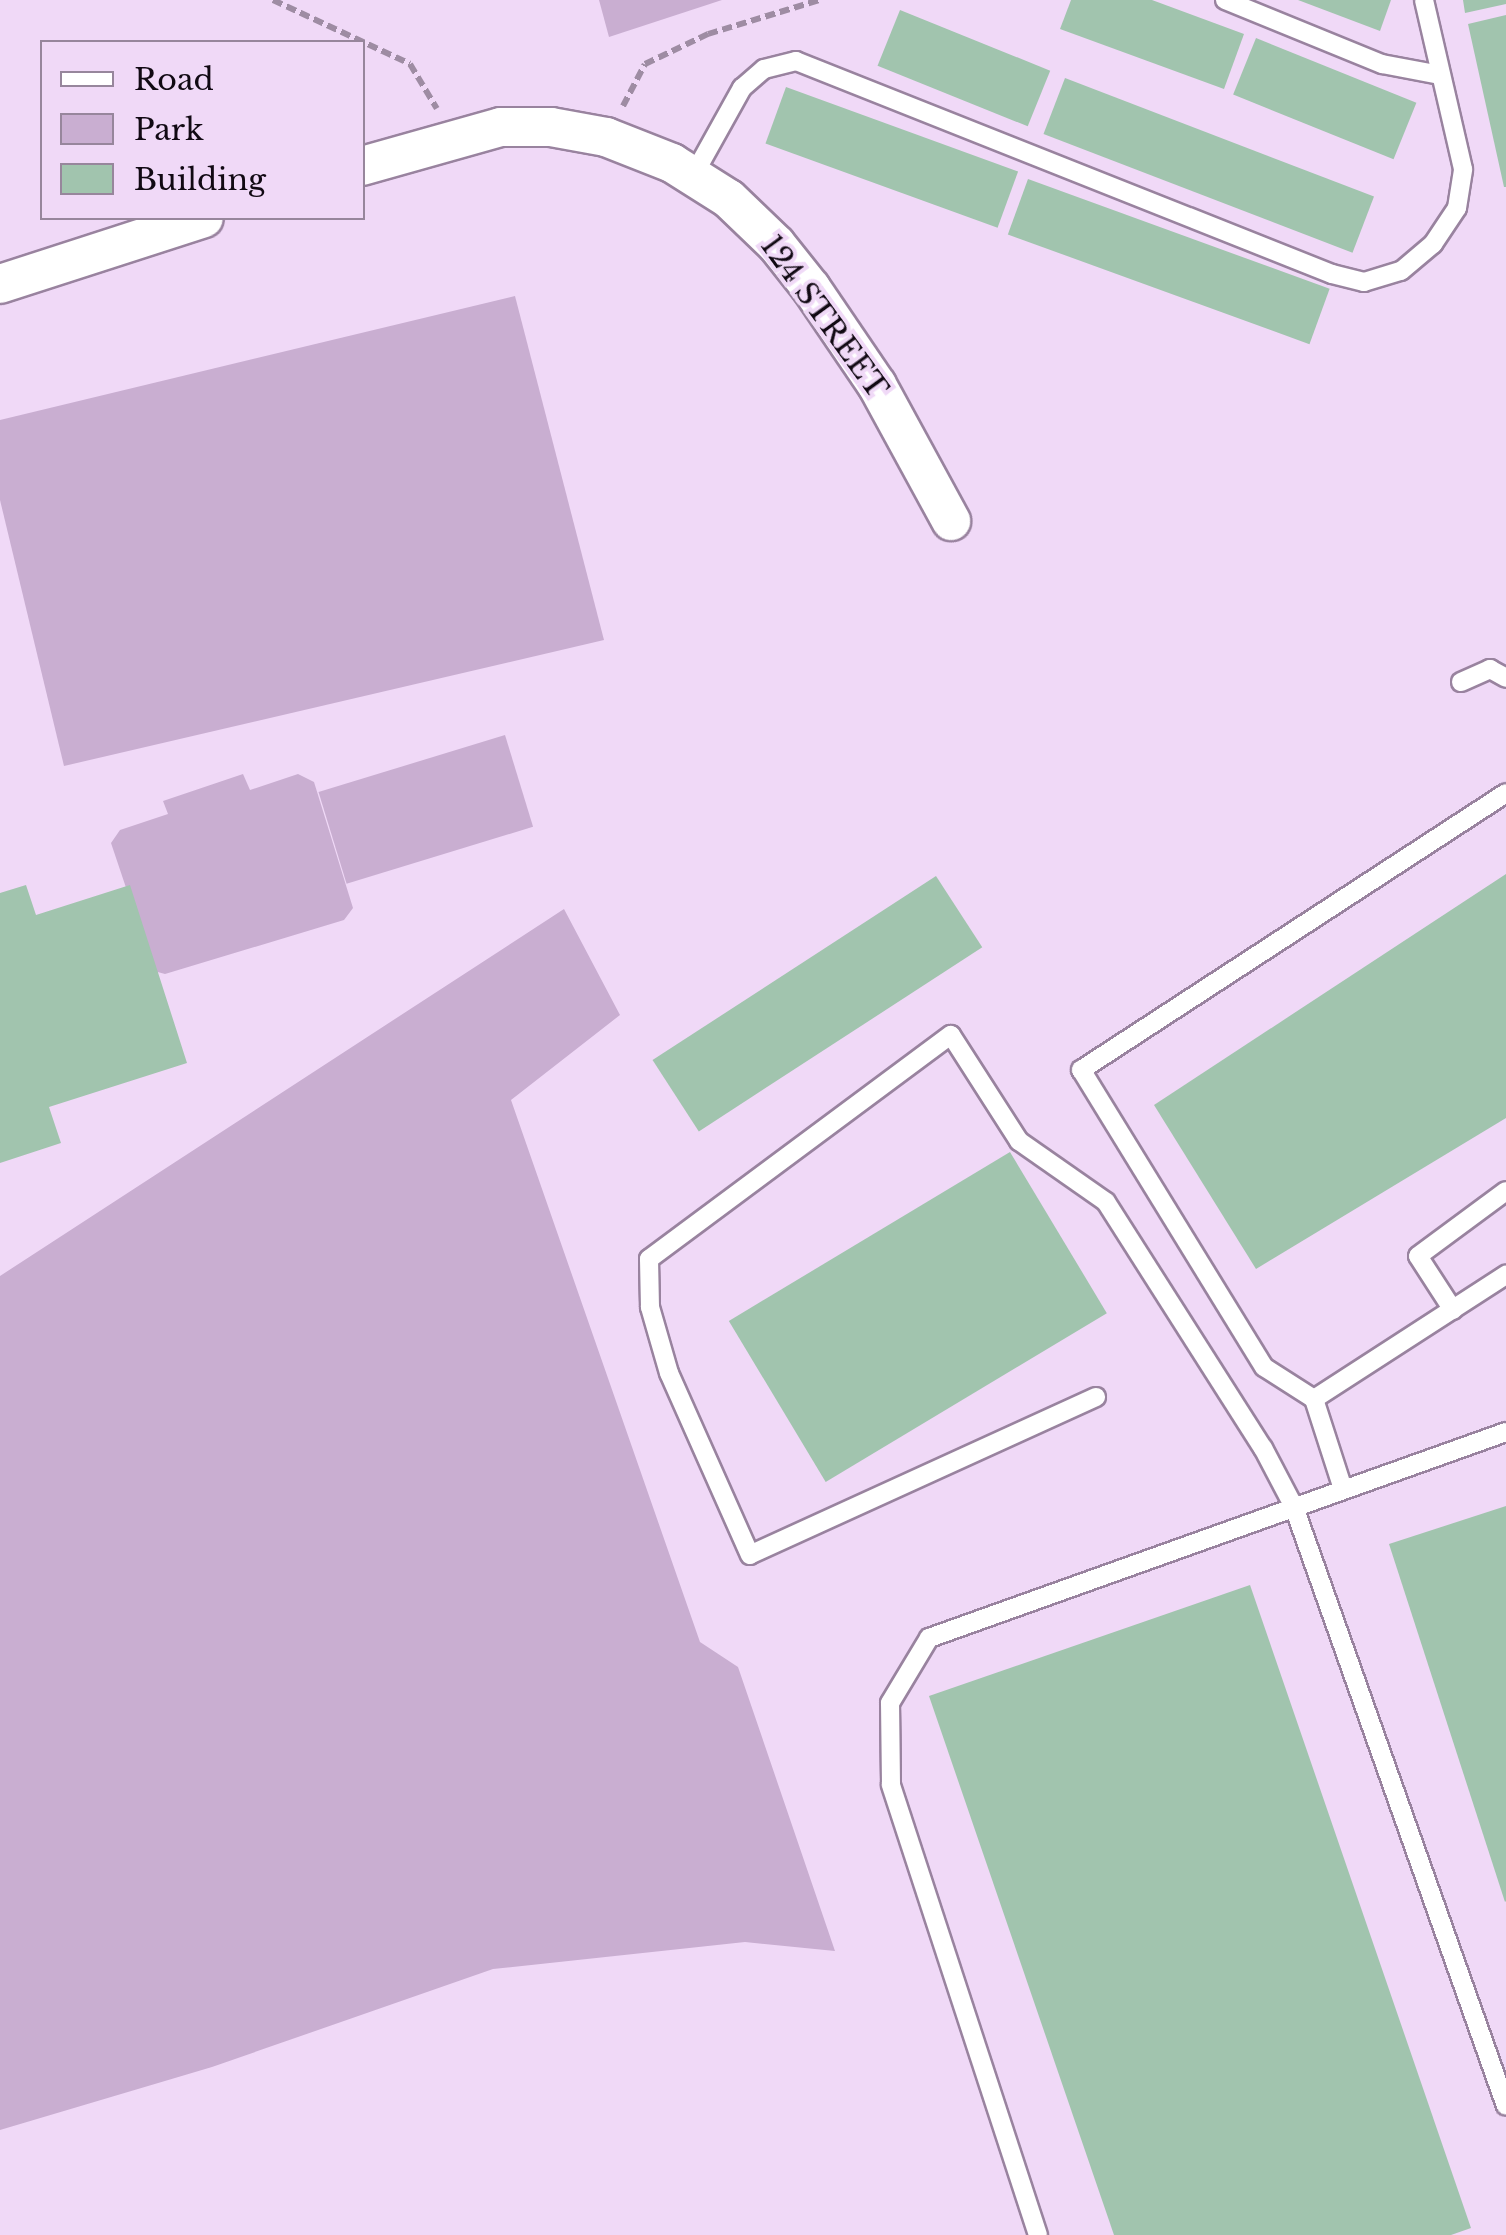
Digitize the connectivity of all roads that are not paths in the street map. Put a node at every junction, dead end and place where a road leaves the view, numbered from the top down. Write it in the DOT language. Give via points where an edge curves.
graph roads {
  1 [pos="1224,0"];
  2 [pos="1424,0"];
  3 [pos="1440,75"];
  4 [pos="365,165"];
  5 [pos="693,176"];
  6 [pos="198,220"];
  7 [pos="0,284"];
  8 [pos="951,521"];
  9 [pos="1506,678"];
  10 [pos="1461,682"];
  11 [pos="1506,793"];
  12 [pos="1506,1191"];
  13 [pos="1506,1275"];
  14 [pos="1452,1310"];
  15 [pos="1096,1397"];
  16 [pos="1314,1399"];
  17 [pos="1506,1432"];
  18 [pos="1342,1490"];
  19 [pos="1294,1507"];
  20 [pos="1506,2106"];
  21 [pos="1038,2235"];
  1 -- 3 [label="lane" via="1382,64"];
  2 -- 3 [label="lane"];
  3 -- 5 [label="lane" via="1462,169 1457,208 1433,244 1401,271 1364,282 796,61 764,69 742,88"];
  4 -- 5 [label="street, 124 STREET" via="501,127 551,127 606,137"];
  5 -- 8 [label="street, 124 STREET" via="730,199 811,288 878,385"];
  6 -- 7 [label="street"];
  9 -- 10 [label="lane" via="1490,668"];
  11 -- 16 [label="lane" via="1081,1070 1264,1368"];
  12 -- 14 [label="lane" via="1418,1256"];
  13 -- 14 [label="lane"];
  14 -- 16 [label="lane"];
  15 -- 19 [label="lane" via="750,1555 669,1373 650,1307 649,1259 951,1035 1019,1141 1106,1202"];
  16 -- 18 [label="lane"];
  17 -- 18 [label="lane"];
  18 -- 19 [label="lane"];
  19 -- 20 [label="lane"];
  19 -- 21 [label="lane" via="929,1638 890,1702 891,1784"];
}
